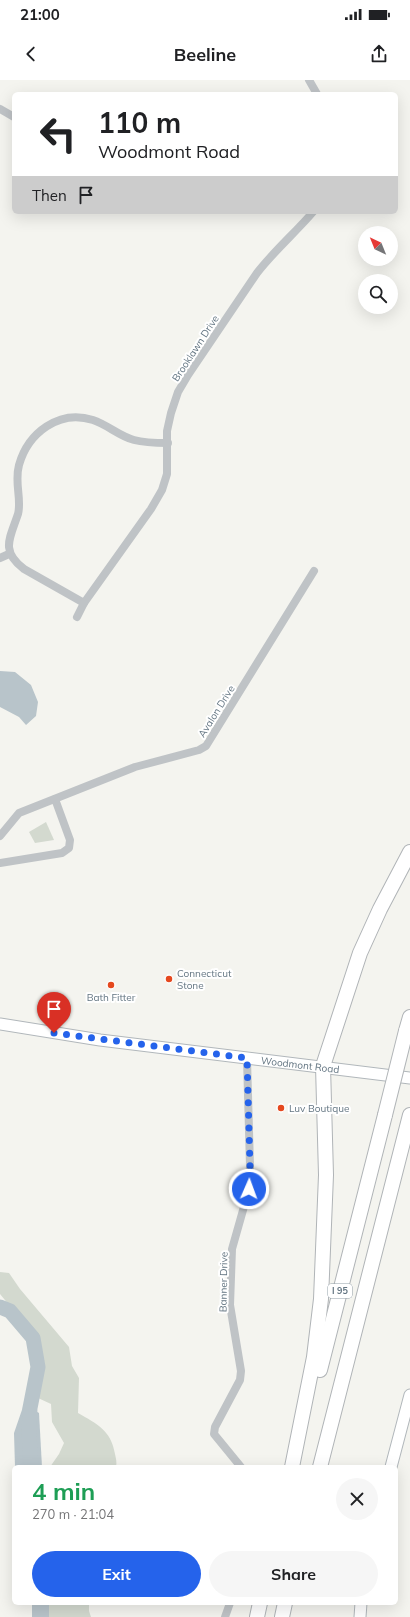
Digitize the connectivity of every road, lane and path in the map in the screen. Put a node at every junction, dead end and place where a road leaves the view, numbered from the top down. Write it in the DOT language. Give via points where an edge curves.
graph roads {
  1 [pos="309,80"];
  2 [pos="316,92"];
  3 [pos="0,109"];
  4 [pos="12,116"];
  5 [pos="311,214"];
  6 [pos="168,443"];
  7 [pos="10,554"];
  8 [pos="0,558"];
  9 [pos="314,571"];
  10 [pos="84,603"];
  11 [pos="77,617"];
  12 [pos="55,799"];
  13 [pos="0,836"];
  14 [pos="410,852"];
  15 [pos="0,863"];
  16 [pos="410,1017"];
  17 [pos="0,1024"];
  18 [pos="247,1058"];
  19 [pos="323,1066"];
  20 [pos="410,1078"];
  21 [pos="409,1118"];
  22 [pos="410,1395"];
  23 [pos="239,1465"];
  24 [pos="292,1465"];
  25 [pos="296,1465"];
  26 [pos="321,1465"];
  27 [pos="392,1465"];
  28 [pos="229,1605"];
  29 [pos="260,1605"];
  30 [pos="285,1605"];
  31 [pos="361,1605"];
  32 [pos="225,1617"];
  33 [pos="257,1617"];
  34 [pos="282,1617"];
  35 [pos="360,1617"];
  1 -- 2 [label="street"];
  3 -- 4 [label="street"];
  5 -- 6 [label="street, Brooklawn Drive" via="257,273 188,375 170,413"];
  6 -- 7 [label="street" via="143,443 132,440 85,418 67,418 48,425 32,440 19,466 19,506 7,544"];
  6 -- 10 [label="street, Brooklawn Drive" via="167,474 158,498"];
  7 -- 8 [label="street"];
  7 -- 10 [label="street" via="24,570"];
  9 -- 12 [label="street, Avalon Drive" via="206,746 135,767"];
  10 -- 11 [label="street, Brooklawn Drive"];
  12 -- 13 [label="street, Avalon Drive" via="19,813"];
  12 -- 15 [label="street" via="70,840 69,848 62,853"];
  14 -- 19 [label="highway" via="360,953"];
  16 -- 25 [label="highway, I 95, bridge"];
  17 -- 18 [label="main road, Woodmont Road" via="82,1038"];
  18 -- 19 [label="main road, Woodmont Road"];
  18 -- 23 [label="street, Banner Drive" via="249,1189 232,1249 230,1305 241,1372 240,1380 215,1427 214,1434"];
  19 -- 20 [label="main road, Woodmont Road"];
  19 -- 24 [label="highway" via="326,1175 321,1299 314,1356"];
  21 -- 26 [label="highway, I 95"];
  22 -- 27 [label="main road"];
  28 -- 32 [label="street"];
  29 -- 33 [label="highway"];
  30 -- 34 [label="highway"];
  31 -- 35 [label="main road"];
}
